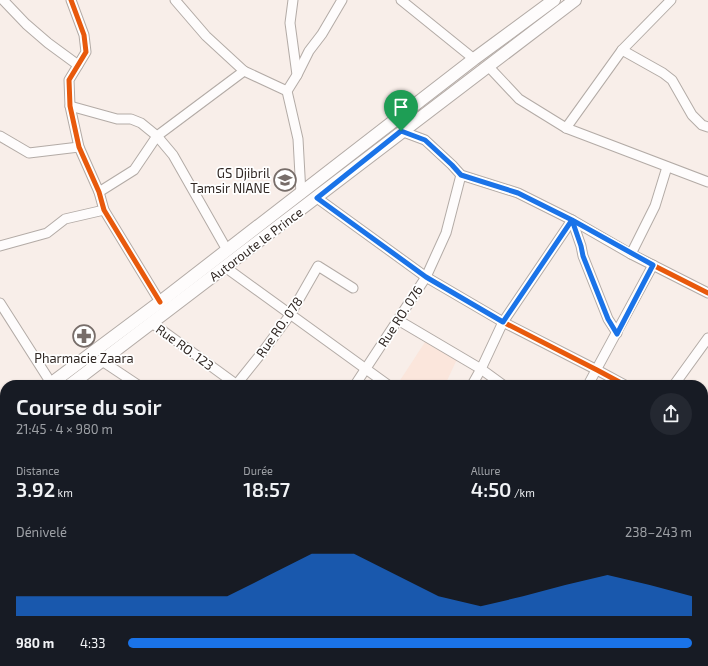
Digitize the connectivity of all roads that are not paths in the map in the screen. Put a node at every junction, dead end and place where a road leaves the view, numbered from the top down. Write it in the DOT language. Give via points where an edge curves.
graph roads {
  1 [pos="4,0"];
  2 [pos="71,0"];
  3 [pos="175,0"];
  4 [pos="293,0"];
  5 [pos="342,0"];
  6 [pos="401,0"];
  7 [pos="554,0"];
  8 [pos="575,0"];
  9 [pos="671,0"];
  10 [pos="622,50"];
  11 [pos="474,59"];
  12 [pos="78,65"];
  13 [pos="488,66"];
  14 [pos="244,71"];
  15 [pos="297,75"];
  16 [pos="287,91"];
  17 [pos="70,106"];
  18 [pos="708,127"];
  19 [pos="566,128"];
  20 [pos="401,131"];
  21 [pos="0,136"];
  22 [pos="157,136"];
  23 [pos="78,147"];
  24 [pos="667,167"];
  25 [pos="461,175"];
  26 [pos="708,182"];
  27 [pos="99,192"];
  28 [pos="301,194"];
  29 [pos="317,198"];
  30 [pos="104,210"];
  31 [pos="572,220"];
  32 [pos="0,246"];
  33 [pos="227,250"];
  34 [pos="631,254"];
  35 [pos="653,265"];
  36 [pos="225,267"];
  37 [pos="426,277"];
  38 [pos="353,288"];
  39 [pos="708,293"];
  40 [pos="160,302"];
  41 [pos="0,303"];
  42 [pos="290,315"];
  43 [pos="398,320"];
  44 [pos="503,322"];
  45 [pos="152,323"];
  46 [pos="617,334"];
  47 [pos="708,338"];
  48 [pos="102,361"];
  49 [pos="482,368"];
  50 [pos="366,370"];
  51 [pos="597,370"];
  52 [pos="48,380"];
  53 [pos="55,380"];
  54 [pos="77,380"];
  55 [pos="130,380"];
  56 [pos="229,380"];
  57 [pos="240,380"];
  58 [pos="359,380"];
  59 [pos="381,380"];
  60 [pos="475,380"];
  61 [pos="497,380"];
  62 [pos="591,380"];
  63 [pos="616,380"];
  64 [pos="678,380"];
  1 -- 12 [label="street" via="26,24"];
  2 -- 12 [label="street" via="84,35 86,52"];
  3 -- 14 [label="street" via="206,36"];
  4 -- 15 [label="street" via="290,23"];
  5 -- 15 [label="street" via="309,51"];
  6 -- 11 [label="street"];
  7 -- 11 [label="main road, Autoroute le Prince"];
  8 -- 13 [label="main road, Autoroute le Prince"];
  9 -- 10 [label="street"];
  10 -- 18 [label="street" via="672,80 692,115"];
  10 -- 19 [label="street"];
  11 -- 28 [label="main road, Autoroute le Prince"];
  12 -- 17 [label="street" via="69,80"];
  13 -- 19 [label="street" via="519,99"];
  13 -- 20 [label="main road, Autoroute le Prince"];
  14 -- 16 [label="street"];
  14 -- 22 [label="street"];
  15 -- 16 [label="street"];
  16 -- 28 [label="street" via="298,138"];
  17 -- 22 [label="street" via="117,119 130,119 141,123"];
  17 -- 23 [label="street"];
  19 -- 24 [label="street"];
  20 -- 25 [label="street" via="425,140"];
  20 -- 29 [label="main road, Autoroute le Prince"];
  21 -- 23 [label="street" via="29,153"];
  22 -- 27 [label="street" via="134,170"];
  22 -- 33 [label="street" via="173,155"];
  23 -- 27 [label="street"];
  24 -- 26 [label="street"];
  24 -- 34 [label="street" via="655,206"];
  25 -- 31 [label="street" via="518,193"];
  25 -- 37 [label="street, Rue RO. 076" via="446,233"];
  27 -- 30 [label="street"];
  28 -- 33 [label="main road, Autoroute le Prince"];
  29 -- 36 [label="main road, Autoroute le Prince"];
  29 -- 37 [label="street"];
  30 -- 32 [label="street" via="65,219 47,233"];
  30 -- 40 [label="street"];
  31 -- 34 [label="street"];
  31 -- 44 [label="street"];
  31 -- 46 [label="street" via="583,256 608,319"];
  33 -- 40 [label="main road, Autoroute le Prince"];
  34 -- 35 [label="street"];
  35 -- 39 [label="street"];
  35 -- 46 [label="street"];
  36 -- 42 [label="street"];
  36 -- 45 [label="main road, Autoroute le Prince"];
  37 -- 43 [label="street, Rue RO. 076"];
  37 -- 44 [label="street"];
  38 -- 42 [label="street, Rue RO. 078" via="318,266"];
  40 -- 53 [label="main road, Autoroute le Prince"];
  41 -- 52 [label="street"];
  42 -- 50 [label="street"];
  42 -- 57 [label="street, Rue RO. 078"];
  43 -- 49 [label="street"];
  43 -- 50 [label="street, Rue RO. 076"];
  44 -- 49 [label="street"];
  44 -- 51 [label="street"];
  45 -- 48 [label="main road, Autoroute le Prince"];
  45 -- 56 [label="street, Rue RO. 123"];
  46 -- 51 [label="street"];
  47 -- 64 [label="street"];
  48 -- 54 [label="main road, Autoroute le Prince"];
  48 -- 55 [label="street"];
  49 -- 60 [label="street"];
  49 -- 61 [label="street"];
  50 -- 58 [label="street, Rue RO. 076"];
  50 -- 59 [label="street"];
  51 -- 62 [label="street"];
  51 -- 63 [label="street"];
}
